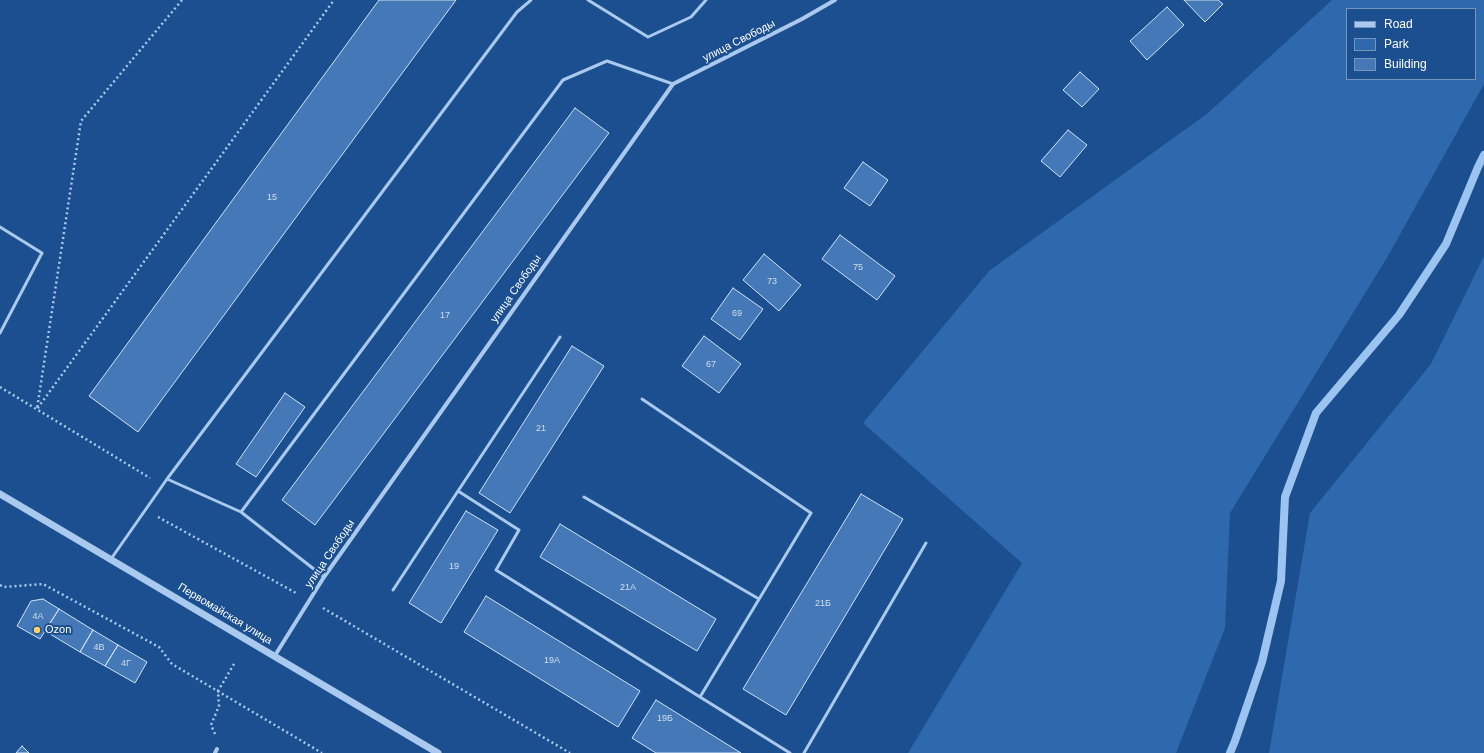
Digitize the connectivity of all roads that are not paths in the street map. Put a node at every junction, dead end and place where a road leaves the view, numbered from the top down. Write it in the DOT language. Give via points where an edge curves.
graph roads {
  1 [pos="531,0"];
  2 [pos="588,0"];
  3 [pos="706,0"];
  4 [pos="835,0"];
  5 [pos="673,84"];
  6 [pos="0,228"];
  7 [pos="0,333"];
  8 [pos="560,337"];
  9 [pos="642,399"];
  10 [pos="167,479"];
  11 [pos="458,491"];
  12 [pos="0,494"];
  13 [pos="584,497"];
  14 [pos="241,512"];
  15 [pos="926,543"];
  16 [pos="111,559"];
  17 [pos="324,577"];
  18 [pos="393,590"];
  19 [pos="759,599"];
  20 [pos="274,657"];
  21 [pos="700,697"];
  22 [pos="438,753"];
  23 [pos="790,753"];
  24 [pos="804,753"];
  1 -- 10 [label="lane" via="517,12"];
  2 -- 3 [label="lane" via="648,37 691,17"];
  4 -- 5 [label="street, улица Свободы"];
  5 -- 14 [label="lane" via="607,61 563,80"];
  5 -- 17 [label="street, улица Свободы"];
  6 -- 7 [label="lane" via="42,253"];
  8 -- 11 [label="lane"];
  9 -- 19 [label="lane" via="811,512"];
  10 -- 14 [label="lane"];
  10 -- 16 [label="lane"];
  11 -- 18 [label="lane"];
  11 -- 21 [label="lane" via="519,530 496,570"];
  12 -- 16 [label="street, Первомайская улица"];
  13 -- 19 [label="lane"];
  14 -- 17 [label="lane"];
  15 -- 24 [label="lane"];
  16 -- 20 [label="street, Первомайская улица"];
  17 -- 20 [label="street, улица Свободы"];
  19 -- 21 [label="lane"];
  20 -- 22 [label="street, Первомайская улица"];
  21 -- 23 [label="lane"];
}
